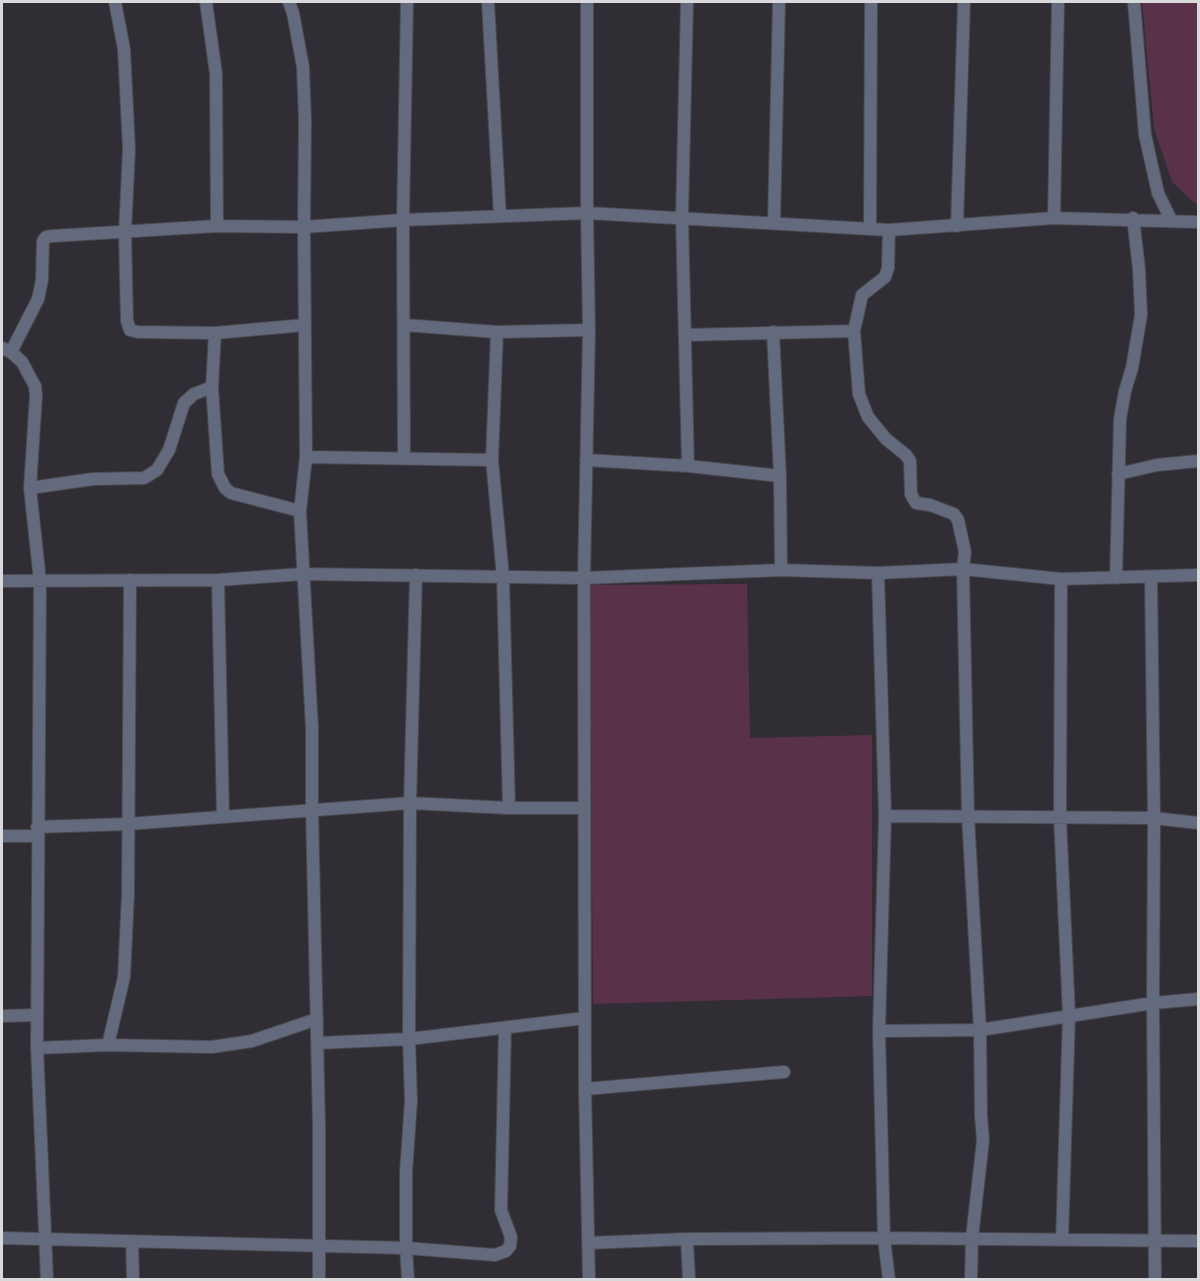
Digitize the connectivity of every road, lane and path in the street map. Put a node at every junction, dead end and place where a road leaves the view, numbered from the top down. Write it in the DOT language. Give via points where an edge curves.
graph roads {
  1 [pos="116,2"];
  2 [pos="206,2"];
  3 [pos="289,2"];
  4 [pos="406,2"];
  5 [pos="488,2"];
  6 [pos="586,2"];
  7 [pos="687,2"];
  8 [pos="779,2"];
  9 [pos="871,2"];
  10 [pos="964,2"];
  11 [pos="1058,2"];
  12 [pos="1134,2"];
  13 [pos="586,213"];
  14 [pos="500,216"];
  15 [pos="682,217"];
  16 [pos="1054,218"];
  17 [pos="1133,219"];
  18 [pos="403,220"];
  19 [pos="1171,220"];
  20 [pos="774,222"];
  21 [pos="1198,222"];
  22 [pos="218,226"];
  23 [pos="957,226"];
  24 [pos="304,227"];
  25 [pos="870,228"];
  26 [pos="889,230"];
  27 [pos="125,233"];
  28 [pos="305,325"];
  29 [pos="404,325"];
  30 [pos="589,330"];
  31 [pos="854,331"];
  32 [pos="497,332"];
  33 [pos="773,332"];
  34 [pos="215,333"];
  35 [pos="685,335"];
  36 [pos="6,350"];
  37 [pos="212,387"];
  38 [pos="306,457"];
  39 [pos="404,458"];
  40 [pos="492,459"];
  41 [pos="586,460"];
  42 [pos="1198,462"];
  43 [pos="688,466"];
  44 [pos="1118,474"];
  45 [pos="780,476"];
  46 [pos="30,488"];
  47 [pos="300,511"];
  48 [pos="963,569"];
  49 [pos="781,570"];
  50 [pos="878,573"];
  51 [pos="303,574"];
  52 [pos="1198,575"];
  53 [pos="416,576"];
  54 [pos="503,577"];
  55 [pos="584,578"];
  56 [pos="1116,578"];
  57 [pos="1151,578"];
  58 [pos="1061,579"];
  59 [pos="130,580"];
  60 [pos="218,580"];
  61 [pos="2,581"];
  62 [pos="40,581"];
  63 [pos="410,803"];
  64 [pos="509,808"];
  65 [pos="584,808"];
  66 [pos="312,810"];
  67 [pos="885,816"];
  68 [pos="968,816"];
  69 [pos="222,817"];
  70 [pos="1060,817"];
  71 [pos="1154,818"];
  72 [pos="1198,823"];
  73 [pos="128,824"];
  74 [pos="37,832"];
  75 [pos="2,836"];
  76 [pos="1198,999"];
  77 [pos="1153,1003"];
  78 [pos="37,1015"];
  79 [pos="1069,1015"];
  80 [pos="2,1016"];
  81 [pos="585,1018"];
  82 [pos="317,1019"];
  83 [pos="505,1029"];
  84 [pos="980,1030"];
  85 [pos="879,1031"];
  86 [pos="409,1039"];
  87 [pos="318,1042"];
  88 [pos="108,1045"];
  89 [pos="37,1048"];
  90 [pos="784,1072"];
  91 [pos="585,1089"];
  92 [pos="2,1238"];
  93 [pos="884,1238"];
  94 [pos="972,1238"];
  95 [pos="46,1239"];
  96 [pos="687,1239"];
  97 [pos="1062,1240"];
  98 [pos="1155,1241"];
  99 [pos="1198,1241"];
  100 [pos="132,1242"];
  101 [pos="588,1244"];
  102 [pos="319,1246"];
  103 [pos="406,1248"];
  104 [pos="47,1280"];
  105 [pos="133,1280"];
  106 [pos="320,1280"];
  107 [pos="408,1280"];
  108 [pos="589,1280"];
  109 [pos="689,1280"];
  110 [pos="889,1280"];
  111 [pos="971,1280"];
  112 [pos="1155,1280"];
  1 -- 27 [label="street" via="124,49 129,148"];
  2 -- 22 [label="street" via="216,74"];
  3 -- 24 [label="street" via="303,67"];
  4 -- 18 [label="street"];
  5 -- 14 [label="street"];
  6 -- 13 [label="street"];
  7 -- 15 [label="street"];
  8 -- 20 [label="street"];
  9 -- 25 [label="street"];
  10 -- 23 [label="street"];
  11 -- 16 [label="street"];
  12 -- 19 [label="street" via="1145,135 1158,193"];
  13 -- 14 [label="street"];
  13 -- 15 [label="street"];
  13 -- 30 [label="street"];
  14 -- 18 [label="street"];
  15 -- 20 [label="street"];
  15 -- 35 [label="street"];
  16 -- 17 [label="street"];
  16 -- 23 [label="street"];
  17 -- 19 [label="street"];
  17 -- 44 [label="street" via="1141,315 1120,419"];
  18 -- 24 [label="street"];
  18 -- 29 [label="street"];
  19 -- 21 [label="street"];
  20 -- 25 [label="street"];
  22 -- 24 [label="street"];
  22 -- 27 [label="street"];
  23 -- 26 [label="street"];
  24 -- 28 [label="street"];
  25 -- 26 [label="street"];
  26 -- 31 [label="street" via="885,277 862,295"];
  27 -- 34 [label="street" via="130,330"];
  27 -- 36 [label="street" via="46,237 38,299"];
  28 -- 34 [label="street"];
  28 -- 38 [label="street"];
  29 -- 32 [label="street"];
  29 -- 39 [label="street"];
  30 -- 32 [label="street"];
  30 -- 41 [label="street"];
  31 -- 33 [label="street"];
  31 -- 48 [label="street" via="862,406 876,427 910,461 911,494 916,502 954,514 958,520 965,552"];
  32 -- 40 [label="street"];
  33 -- 35 [label="street"];
  33 -- 45 [label="street"];
  34 -- 37 [label="street"];
  35 -- 43 [label="street"];
  36 -- 46 [label="street" via="22,362 36,395"];
  37 -- 46 [label="street" via="184,403 169,450 157,470 144,478 93,479"];
  37 -- 47 [label="street" via="218,474 225,488 231,494"];
  38 -- 39 [label="street"];
  38 -- 47 [label="street"];
  39 -- 40 [label="street"];
  40 -- 54 [label="street"];
  41 -- 43 [label="street"];
  41 -- 55 [label="street"];
  42 -- 44 [label="street" via="1157,465"];
  43 -- 45 [label="street"];
  44 -- 56 [label="street"];
  45 -- 49 [label="street"];
  46 -- 62 [label="street"];
  47 -- 51 [label="street"];
  48 -- 50 [label="street"];
  48 -- 58 [label="street"];
  48 -- 68 [label="street"];
  49 -- 50 [label="street"];
  49 -- 55 [label="street"];
  50 -- 67 [label="street"];
  51 -- 53 [label="street"];
  51 -- 60 [label="street"];
  51 -- 66 [label="street" via="312,728"];
  52 -- 57 [label="street"];
  53 -- 54 [label="street"];
  53 -- 63 [label="street"];
  54 -- 55 [label="street"];
  54 -- 64 [label="street"];
  55 -- 65 [label="street"];
  56 -- 57 [label="street"];
  56 -- 58 [label="street"];
  57 -- 71 [label="street"];
  58 -- 70 [label="street"];
  59 -- 60 [label="street"];
  59 -- 62 [label="street"];
  59 -- 73 [label="street"];
  60 -- 69 [label="street"];
  61 -- 62 [label="street"];
  62 -- 74 [label="street"];
  63 -- 64 [label="street"];
  63 -- 66 [label="street"];
  63 -- 86 [label="street"];
  64 -- 65 [label="street"];
  65 -- 81 [label="street"];
  66 -- 69 [label="street"];
  66 -- 82 [label="street"];
  67 -- 68 [label="street"];
  67 -- 85 [label="street"];
  68 -- 70 [label="street"];
  68 -- 84 [label="street"];
  69 -- 73 [label="street"];
  70 -- 71 [label="street"];
  70 -- 79 [label="street"];
  71 -- 72 [label="street"];
  71 -- 77 [label="street"];
  73 -- 74 [label="street"];
  73 -- 88 [label="street" via="124,977"];
  74 -- 75 [label="street"];
  74 -- 78 [label="street"];
  76 -- 77 [label="street"];
  77 -- 79 [label="street"];
  77 -- 98 [label="street"];
  78 -- 80 [label="street"];
  78 -- 89 [label="street"];
  79 -- 84 [label="street"];
  79 -- 97 [label="street"];
  81 -- 83 [label="street"];
  81 -- 91 [label="street"];
  82 -- 87 [label="street"];
  82 -- 88 [label="street" via="252,1041 212,1047"];
  83 -- 86 [label="street"];
  83 -- 103 [label="street" via="501,1210 511,1237 510,1246 495,1256"];
  84 -- 85 [label="street"];
  84 -- 94 [label="street" via="983,1140"];
  85 -- 93 [label="street"];
  86 -- 87 [label="street"];
  86 -- 103 [label="street"];
  87 -- 102 [label="street"];
  88 -- 89 [label="street"];
  89 -- 95 [label="street"];
  90 -- 91 [label="street"];
  91 -- 101 [label="street"];
  92 -- 95 [label="street"];
  93 -- 94 [label="street"];
  93 -- 96 [label="street"];
  93 -- 110 [label="street"];
  94 -- 97 [label="street"];
  94 -- 111 [label="street"];
  95 -- 100 [label="street"];
  95 -- 104 [label="street"];
  96 -- 101 [label="street"];
  96 -- 109 [label="street"];
  97 -- 98 [label="street"];
  98 -- 99 [label="street"];
  98 -- 112 [label="street"];
  100 -- 102 [label="street"];
  100 -- 105 [label="street"];
  101 -- 108 [label="street"];
  102 -- 103 [label="street"];
  102 -- 106 [label="street"];
  103 -- 107 [label="street"];
}
